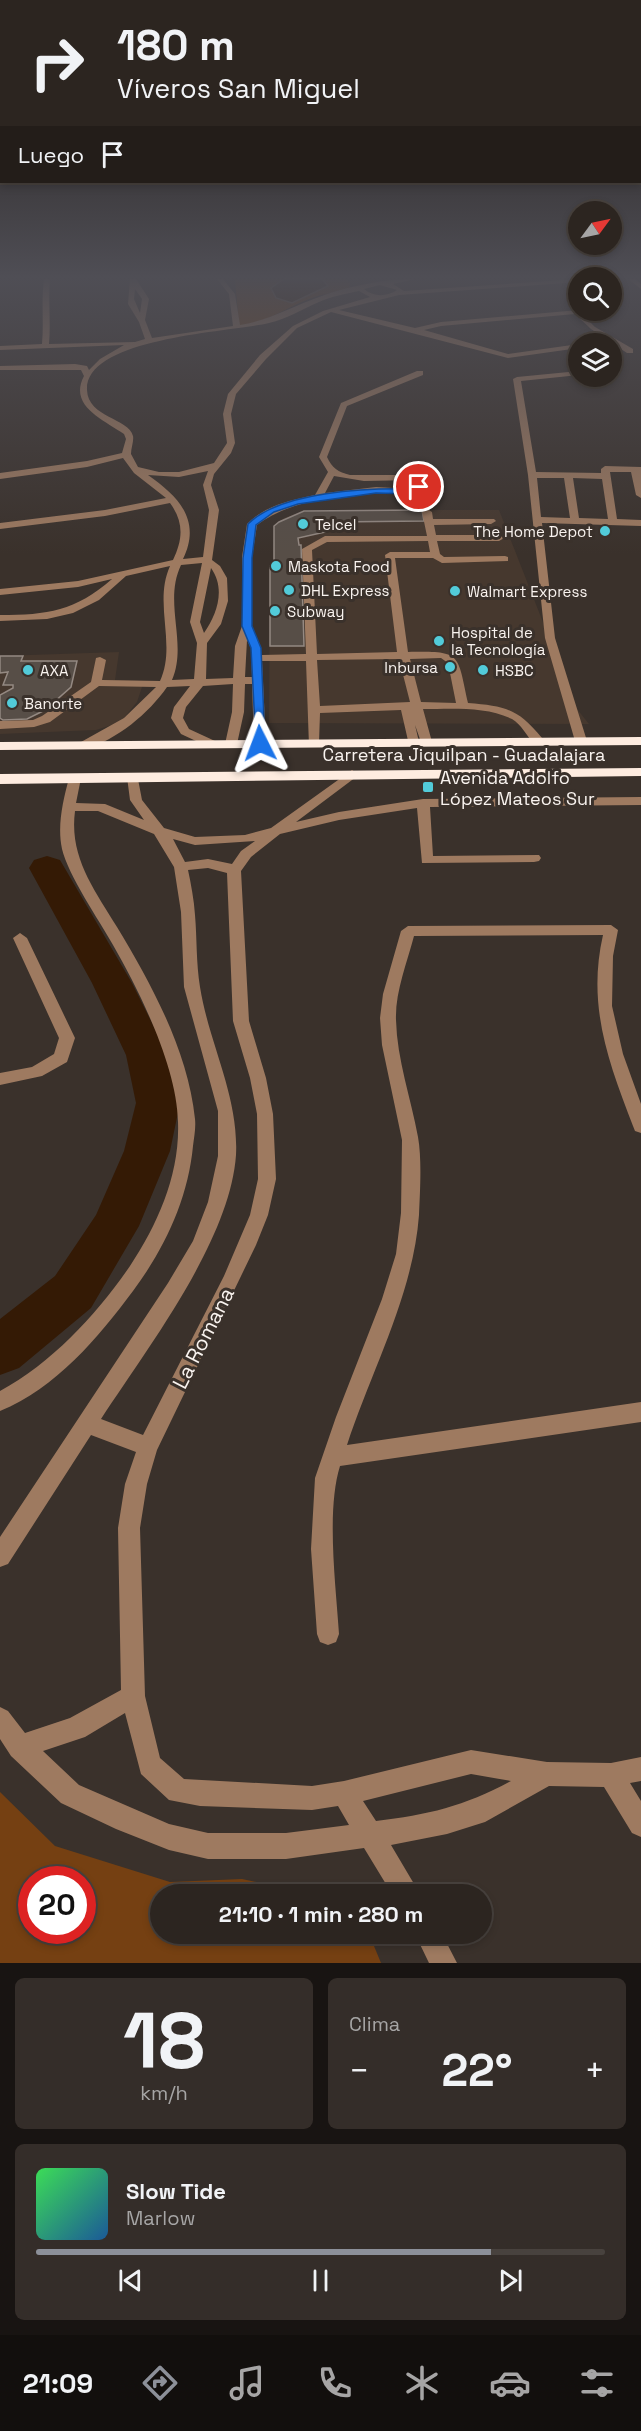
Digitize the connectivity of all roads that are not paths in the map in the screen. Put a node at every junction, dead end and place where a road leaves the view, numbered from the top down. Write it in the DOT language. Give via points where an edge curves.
graph roads {
  1 [pos="85,371"];
  2 [pos="90,371"];
  3 [pos="251,371"];
  4 [pos="420,373"];
  5 [pos="87,374"];
  6 [pos="568,374"];
  7 [pos="127,459"];
  8 [pos="218,465"];
  9 [pos="638,470"];
  10 [pos="332,472"];
  11 [pos="532,475"];
  12 [pos="0,476"];
  13 [pos="568,476"];
  14 [pos="606,476"];
  15 [pos="641,495"];
  16 [pos="316,499"];
  17 [pos="171,500"];
  18 [pos="538,520"];
  19 [pos="491,521"];
  20 [pos="575,521"];
  21 [pos="613,523"];
  22 [pos="641,524"];
  23 [pos="0,528"];
  24 [pos="432,538"];
  25 [pos="500,538"];
  26 [pos="435,555"];
  27 [pos="505,559"];
  28 [pos="207,560"];
  29 [pos="176,562"];
  30 [pos="124,574"];
  31 [pos="0,592"];
  32 [pos="0,618"];
  33 [pos="247,626"];
  34 [pos="202,643"];
  35 [pos="403,655"];
  36 [pos="312,657"];
  37 [pos="257,658"];
  38 [pos="100,660"];
  39 [pos="258,680"];
  40 [pos="238,681"];
  41 [pos="199,682"];
  42 [pos="96,683"];
  43 [pos="162,684"];
  44 [pos="463,706"];
  45 [pos="412,707"];
  46 [pos="314,711"];
  47 [pos="0,725"];
  48 [pos="538,741"];
  49 [pos="581,741"];
  50 [pos="641,741"];
  51 [pos="419,742"];
  52 [pos="260,743"];
  53 [pos="314,743"];
  54 [pos="212,744"];
  55 [pos="231,744"];
  56 [pos="85,745"];
  57 [pos="0,746"];
  58 [pos="641,772"];
  59 [pos="352,774"];
  60 [pos="133,777"];
  61 [pos="75,778"];
  62 [pos="0,779"];
  63 [pos="641,801"];
  64 [pos="423,802"];
  65 [pos="68,807"];
  66 [pos="159,831"];
  67 [pos="274,833"];
  68 [pos="534,858"];
  69 [pos="181,867"];
  70 [pos="234,871"];
  71 [pos="20,938"];
  72 [pos="0,1079"];
  73 [pos="641,1126"];
  74 [pos="0,1401"];
  75 [pos="641,1412"];
  76 [pos="87,1424"];
  77 [pos="148,1447"];
  78 [pos="333,1457"];
  79 [pos="0,1556"];
  80 [pos="328,1634"];
  81 [pos="133,1696"];
  82 [pos="0,1719"];
  83 [pos="20,1747"];
  84 [pos="641,1769"];
  85 [pos="547,1774"];
  86 [pos="611,1774"];
  87 [pos="345,1793"];
  88 [pos="641,1824"];
  89 [pos="371,1836"];
  90 [pos="400,1884"];
  91 [pos="434,1944"];
  92 [pos="444,1963"];
  1 -- 5 [label="street"];
  2 -- 5 [label="street"];
  3 -- 8 [label="street" via="232,394 227,414 231,443"];
  4 -- 10 [label="street" via="344,405 324,454 325,464"];
  5 -- 7 [label="street" via="82,393 87,404 128,433"];
  6 -- 11 [label="street" via="517,379"];
  7 -- 8 [label="street" via="143,471 169,475"];
  7 -- 12 [label="street"];
  7 -- 17 [label="street"];
  8 -- 28 [label="street" via="207,485 214,510"];
  9 -- 14 [label="street" via="604,469"];
  9 -- 15 [label="street"];
  10 -- 16 [label="street"];
  10 -- 16 [label="street" via="352,478 410,475 421,479 418,491 413,492 376,490"];
  11 -- 13 [label="street"];
  11 -- 18 [label="street"];
  13 -- 14 [label="street"];
  13 -- 20 [label="street"];
  14 -- 21 [label="street"];
  16 -- 33 [label="street" via="279,507 252,524"];
  17 -- 23 [label="street" via="70,521"];
  17 -- 29 [label="street" via="185,522 187,537"];
  18 -- 20 [label="street"];
  18 -- 49 [label="street" via="550,638"];
  19 -- 24 [label="street" via="428,517"];
  20 -- 21 [label="street"];
  21 -- 22 [label="street"];
  24 -- 25 [label="street"];
  24 -- 26 [label="street"];
  24 -- 36 [label="street" via="325,539 307,549"];
  26 -- 27 [label="street" via="442,560"];
  26 -- 35 [label="street" via="390,555"];
  28 -- 29 [label="street"];
  28 -- 34 [label="street" via="195,622"];
  28 -- 34 [label="street" via="219,569 224,589 219,622"];
  29 -- 30 [label="street"];
  29 -- 43 [label="street" via="167,593 172,662"];
  30 -- 31 [label="street" via="78,584"];
  30 -- 32 [label="street" via="92,600 71,610 44,617"];
  33 -- 37 [label="street"];
  33 -- 40 [label="street" via="240,646"];
  34 -- 41 [label="street" via="204,658"];
  35 -- 36 [label="street"];
  35 -- 44 [label="street" via="448,657 453,662"];
  35 -- 45 [label="street"];
  36 -- 37 [label="street"];
  36 -- 46 [label="street"];
  37 -- 39 [label="street"];
  38 -- 42 [label="street"];
  39 -- 40 [label="street"];
  39 -- 52 [label="street"];
  40 -- 41 [label="street"];
  40 -- 55 [label="street" via="238,712"];
  41 -- 43 [label="street"];
  41 -- 54 [label="street" via="182,703 177,718 185,731"];
  42 -- 43 [label="street"];
  42 -- 47 [label="street" via="46,719"];
  43 -- 56 [label="street" via="124,724"];
  44 -- 45 [label="street"];
  44 -- 48 [label="street" via="517,718"];
  45 -- 46 [label="street"];
  45 -- 51 [label="street"];
  46 -- 53 [label="street"];
  48 -- 49 [label="highway, Carretera Jiquilpan - Guadalajara"];
  48 -- 51 [label="highway, Carretera Jiquilpan - Guadalajara"];
  49 -- 50 [label="highway, Carretera Jiquilpan - Guadalajara"];
  51 -- 53 [label="highway, Carretera Jiquilpan - Guadalajara"];
  52 -- 53 [label="highway, Carretera Jiquilpan - Guadalajara"];
  52 -- 55 [label="highway, Carretera Jiquilpan - Guadalajara"];
  54 -- 55 [label="highway, Carretera Jiquilpan - Guadalajara"];
  54 -- 56 [label="highway, Carretera Jiquilpan - Guadalajara"];
  56 -- 57 [label="highway, Carretera Jiquilpan - Guadalajara"];
  58 -- 59 [label="highway, Carretera Jiquilpan - Guadalajara"];
  59 -- 60 [label="highway, Carretera Jiquilpan - Guadalajara"];
  59 -- 67 [label="street"];
  60 -- 61 [label="highway, Carretera Jiquilpan - Guadalajara"];
  60 -- 66 [label="street" via="136,800"];
  61 -- 62 [label="highway, Carretera Jiquilpan - Guadalajara"];
  61 -- 65 [label="street"];
  63 -- 64 [label="street"];
  64 -- 67 [label="street" via="339,816"];
  64 -- 68 [label="street" via="427,860"];
  65 -- 66 [label="street" via="100,807"];
  65 -- 74 [label="street" via="69,851 143,986 175,1070 187,1117 184,1161 174,1203 128,1284 93,1328 47,1374"];
  66 -- 67 [label="street" via="195,841"];
  66 -- 69 [label="street"];
  67 -- 70 [label="street" via="246,854"];
  69 -- 70 [label="street" via="211,862"];
  69 -- 76 [label="street" via="192,987 226,1111 226,1156 217,1202 201,1244"];
  70 -- 77 [label="street, La Romana" via="241,1021 265,1114 267,1179 259,1215 236,1271"];
  71 -- 72 [label="street" via="67,1038 61,1058 36,1072"];
  73 -- 78 [label="street" via="615,1059 607,1026 603,974 611,930 408,931 388,1018 410,1140 410,1213 405,1254"];
  75 -- 78 [label="street"];
  76 -- 77 [label="street"];
  76 -- 79 [label="street"];
  77 -- 81 [label="street, La Romana" via="136,1484 129,1528"];
  78 -- 80 [label="street" via="326,1478 322,1549"];
  81 -- 83 [label="street" via="76,1728"];
  81 -- 87 [label="street, La Romana" via="150,1765 178,1791 312,1798"];
  82 -- 83 [label="street"];
  83 -- 89 [label="street" via="70,1794 170,1837 208,1846 286,1846"];
  84 -- 86 [label="street"];
  85 -- 86 [label="street"];
  85 -- 87 [label="street" via="471,1762"];
  85 -- 89 [label="street" via="485,1809"];
  86 -- 88 [label="street"];
  87 -- 89 [label="street"];
  89 -- 90 [label="street"];
  91 -- 92 [label="street"];
}
